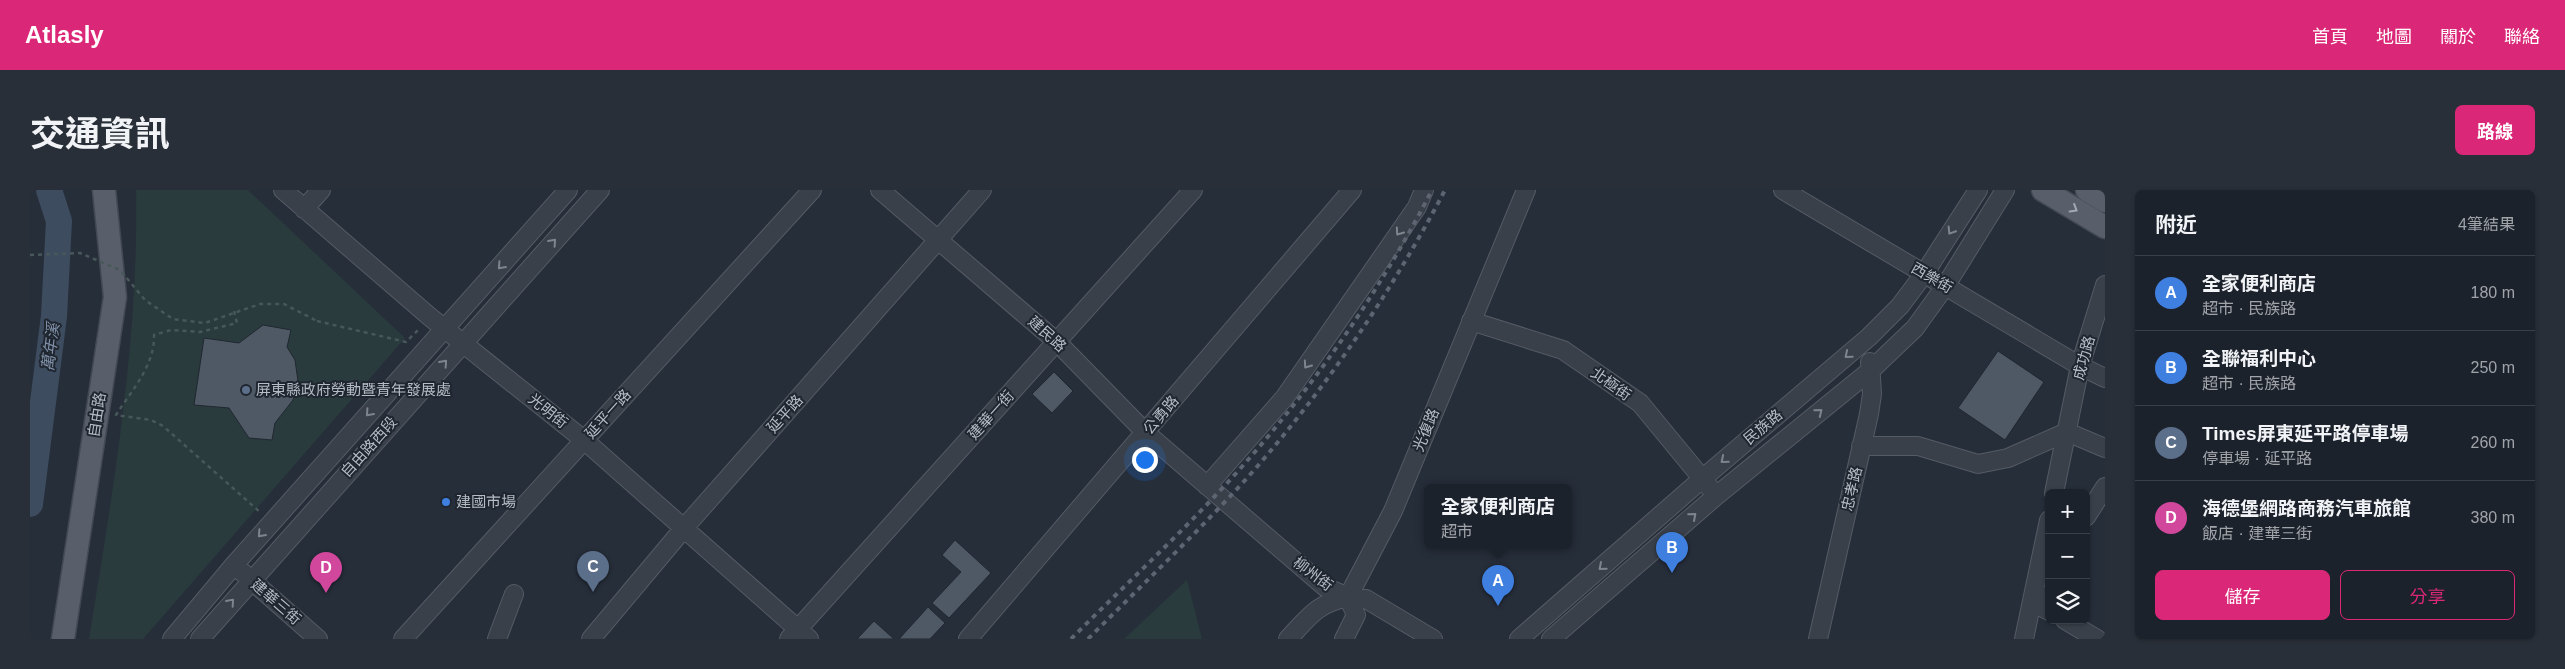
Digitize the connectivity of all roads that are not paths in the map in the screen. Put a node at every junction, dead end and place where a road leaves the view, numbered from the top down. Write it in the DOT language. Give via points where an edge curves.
graph roads {
  1 [pos="104,190"];
  2 [pos="283,190"];
  3 [pos="321,190"];
  4 [pos="568,190"];
  5 [pos="600,190"];
  6 [pos="812,190"];
  7 [pos="880,190"];
  8 [pos="982,190"];
  9 [pos="1193,190"];
  10 [pos="1352,190"];
  11 [pos="1424,190"];
  12 [pos="1526,190"];
  13 [pos="1783,190"];
  14 [pos="1978,190"];
  15 [pos="2005,190"];
  16 [pos="2043,190"];
  17 [pos="2087,190"];
  18 [pos="2105,201"];
  19 [pos="304,209"];
  20 [pos="2105,227"];
  21 [pos="939,240"];
  22 [pos="1924,274"];
  23 [pos="1946,285"];
  24 [pos="2105,285"];
  25 [pos="1471,321"];
  26 [pos="445,328"];
  27 [pos="1869,337"];
  28 [pos="463,342"];
  29 [pos="1057,342"];
  30 [pos="2080,366"];
  31 [pos="1871,370"];
  32 [pos="2105,378"];
  33 [pos="2067,432"];
  34 [pos="1146,433"];
  35 [pos="584,440"];
  36 [pos="1862,446"];
  37 [pos="2105,448"];
  38 [pos="1702,479"];
  39 [pos="1207,486"];
  40 [pos="2105,487"];
  41 [pos="2055,489"];
  42 [pos="1716,496"];
  43 [pos="2090,510"];
  44 [pos="684,528"];
  45 [pos="2046,534"];
  46 [pos="234,565"];
  47 [pos="2046,579"];
  48 [pos="250,580"];
  49 [pos="514,594"];
  50 [pos="1348,597"];
  51 [pos="2032,602"];
  52 [pos="2045,609"];
  53 [pos="2071,624"];
  54 [pos="798,636"];
  55 [pos="63,639"];
  56 [pos="172,639"];
  57 [pos="200,639"];
  58 [pos="318,639"];
  59 [pos="403,639"];
  60 [pos="497,639"];
  61 [pos="591,639"];
  62 [pos="968,639"];
  63 [pos="1288,639"];
  64 [pos="1344,639"];
  65 [pos="1433,639"];
  66 [pos="1519,639"];
  67 [pos="1551,639"];
  68 [pos="1818,639"];
  69 [pos="2024,639"];
  70 [pos="2097,639"];
  1 -- 55 [label="main road, 自由路" via="115,297"];
  2 -- 19 [label="street, 光明街"];
  3 -- 19 [label="street"];
  4 -- 26 [label="street, 自由路西段, one-way"];
  28 -- 5 [label="street, 自由路西段, one-way"];
  6 -- 35 [label="street, 延平一路"];
  7 -- 21 [label="street, 建民路"];
  8 -- 21 [label="street, 延平路"];
  9 -- 29 [label="street, 建華一街"];
  10 -- 34 [label="street, 公勇路"];
  11 -- 39 [label="street, one-way" via="1417,207 1285,397"];
  12 -- 25 [label="street, 光復路"];
  13 -- 22 [label="street, 西樂街"];
  14 -- 22 [label="street, 民族路, one-way"];
  15 -- 23 [label="street, 民族路"];
  16 -- 20 [label="main road, one-way"];
  17 -- 18 [label="main road"];
  19 -- 26 [label="street, 光明街"];
  21 -- 29 [label="street, 建民路"];
  21 -- 44 [label="street, 延平路"];
  22 -- 23 [label="street, 西樂街"];
  22 -- 27 [label="street, 民族路" via="1900,306"];
  23 -- 30 [label="street, 西樂街"];
  23 -- 31 [label="street, 民族路" via="1914,328"];
  24 -- 30 [label="street, 成功路"];
  25 -- 38 [label="street, 北極街" via="1563,350 1640,403"];
  25 -- 50 [label="street, 光復路" via="1393,512"];
  26 -- 28 [label="street, 光明街"];
  26 -- 46 [label="street, 自由路西段, one-way"];
  27 -- 31 [label="street, 忠孝路"];
  27 -- 38 [label="street, 民族路, one-way"];
  28 -- 35 [label="street, 光明街"];
  48 -- 28 [label="street, 自由路西段, one-way"];
  29 -- 34 [label="street, 建民路"];
  29 -- 54 [label="street, 建華一街"];
  30 -- 32 [label="street, 西樂街"];
  30 -- 33 [label="street, 成功路"];
  31 -- 36 [label="street, 忠孝路" via="1872,394"];
  42 -- 31 [label="street, 民族路, one-way"];
  33 -- 36 [label="street" via="2008,458 1978,464 1918,446"];
  33 -- 37 [label="street"];
  33 -- 41 [label="street, 成功路"];
  34 -- 39 [label="street, 建民路"];
  34 -- 62 [label="street, 公勇路"];
  35 -- 44 [label="street, 光明街"];
  35 -- 59 [label="street, 延平一路"];
  36 -- 68 [label="street, 忠孝路"];
  38 -- 42 [label="street, 北極街"];
  38 -- 66 [label="street, 民族路, one-way"];
  39 -- 50 [label="street, 柳州街" via="1325,587"];
  40 -- 43 [label="street"];
  67 -- 42 [label="street, 民族路, one-way"];
  44 -- 54 [label="street, 光明街"];
  44 -- 61 [label="street, 延平路"];
  45 -- 51 [label="street"];
  46 -- 48 [label="street, 建華三街"];
  46 -- 56 [label="street, 自由路西段"];
  47 -- 51 [label="street"];
  57 -- 48 [label="street, 自由路西段, one-way"];
  48 -- 58 [label="street, 建華三街"];
  49 -- 60 [label="street"];
  50 -- 63 [label="street" via="1328,601"];
  50 -- 64 [label="street" via="1356,614"];
  50 -- 65 [label="street, 柳州街" via="1366,599"];
  51 -- 52 [label="street"];
  51 -- 69 [label="street"];
  53 -- 70 [label="street"];
}
